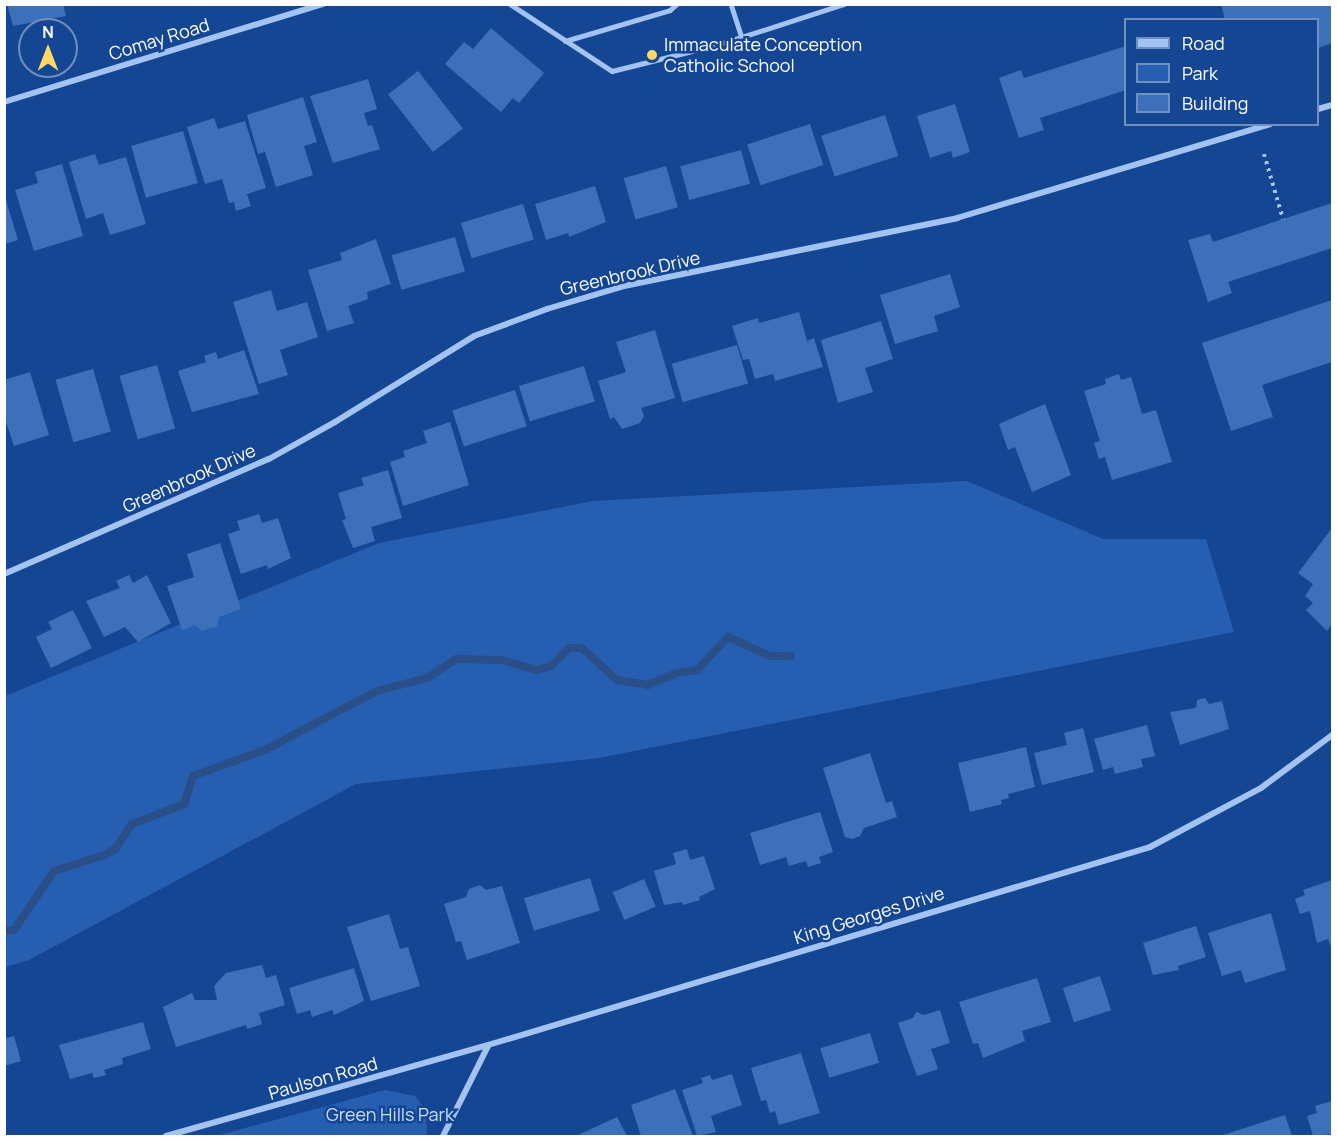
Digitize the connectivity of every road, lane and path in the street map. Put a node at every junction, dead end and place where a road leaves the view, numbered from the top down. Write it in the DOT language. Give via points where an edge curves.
graph roads {
  1 [pos="322,4"];
  2 [pos="510,4"];
  3 [pos="677,4"];
  4 [pos="731,4"];
  5 [pos="844,4"];
  6 [pos="741,35"];
  7 [pos="565,41"];
  8 [pos="4,102"];
  9 [pos="1263,126"];
  10 [pos="1264,154"];
  11 [pos="1282,219"];
  12 [pos="4,574"];
  13 [pos="1332,735"];
  14 [pos="488,1045"];
  15 [pos="166,1137"];
  16 [pos="443,1137"];
  1 -- 8 [label="street, Comay Road"];
  2 -- 7 [label="lane"];
  3 -- 7 [label="lane" via="670,10"];
  4 -- 6 [label="lane"];
  5 -- 6 [label="lane"];
  6 -- 7 [label="lane" via="612,71"];
  9 -- 12 [label="street, Greenbrook Drive" via="957,218 624,286 547,309 474,336 269,459"];
  10 -- 11 [label="path"];
  13 -- 14 [label="street, King Georges Drive" via="1261,788 1150,847"];
  14 -- 15 [label="street, Paulson Road"];
  14 -- 16 [label="street"];
}
